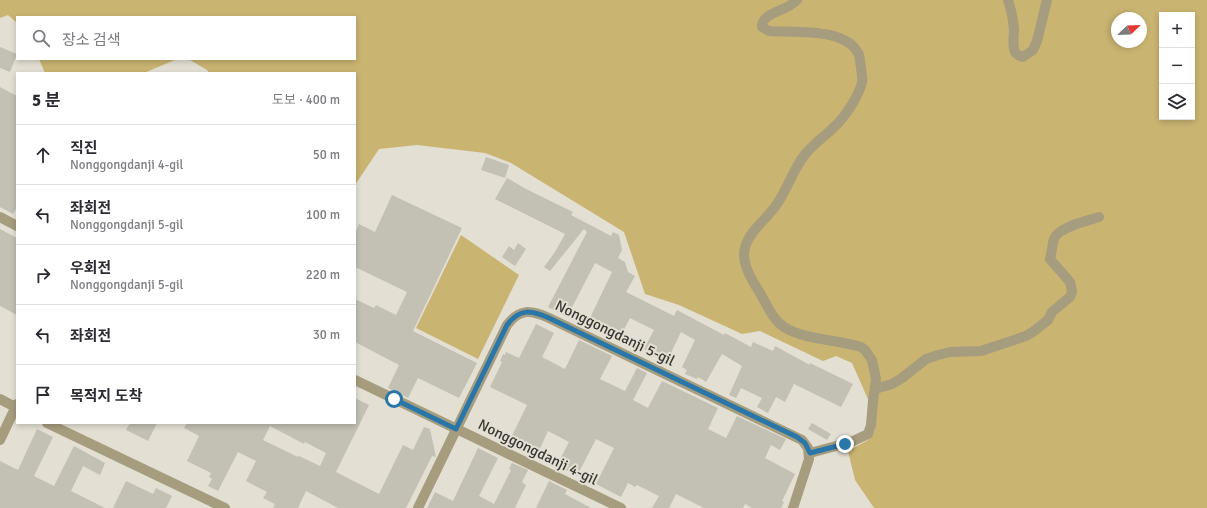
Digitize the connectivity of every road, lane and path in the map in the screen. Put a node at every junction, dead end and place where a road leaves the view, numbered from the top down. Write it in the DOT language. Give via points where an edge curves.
graph roads {
  1 [pos="797,0"];
  2 [pos="1008,0"];
  3 [pos="1047,0"];
  4 [pos="1099,217"];
  5 [pos="0,218"];
  6 [pos="16,226"];
  7 [pos="356,380"];
  8 [pos="875,389"];
  9 [pos="0,399"];
  10 [pos="16,407"];
  11 [pos="16,409"];
  12 [pos="49,424"];
  13 [pos="456,429"];
  14 [pos="0,440"];
  15 [pos="810,453"];
  16 [pos="225,508"];
  17 [pos="418,508"];
  18 [pos="621,508"];
  19 [pos="793,508"];
  1 -- 8 [label="street" via="764,20 762,27 769,31 824,34 847,42 859,56 863,80 859,92 840,122 810,148 777,204 750,235 744,254 745,263 770,311 784,327 805,335 855,345 865,350 874,365"];
  2 -- 3 [label="street" via="1013,23 1014,47 1018,56 1023,57 1033,50 1037,41"];
  4 -- 8 [label="street" via="1065,229 1054,238 1050,258 1070,282 1072,292 1034,332 981,351 950,352 926,359 892,384"];
  5 -- 6 [label="street"];
  7 -- 13 [label="street, Nonggongdanji 4-gil"];
  8 -- 15 [label="street" via="868,434 851,442"];
  9 -- 10 [label="street"];
  11 -- 14 [label="street"];
  12 -- 16 [label="street"];
  13 -- 15 [label="street, Nonggongdanji 5-gil" via="507,325 519,314 532,312 542,314 797,437 805,443"];
  13 -- 17 [label="street, Nonggongdanji 5-gil"];
  13 -- 18 [label="street, Nonggongdanji 4-gil"];
  15 -- 19 [label="street"];
}
